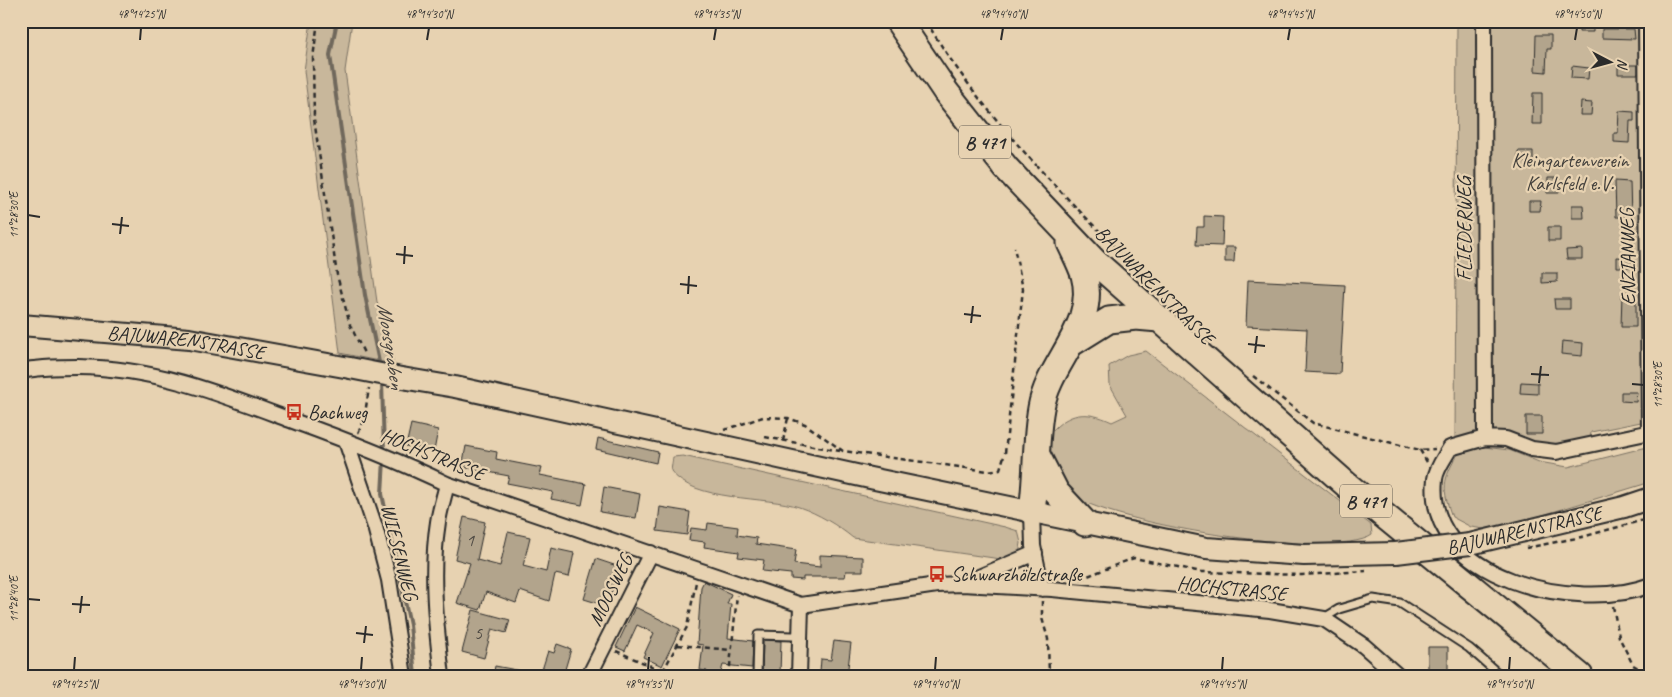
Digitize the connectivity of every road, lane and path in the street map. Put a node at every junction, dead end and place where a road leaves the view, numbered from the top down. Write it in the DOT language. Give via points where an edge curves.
graph roads {
  1 [pos="318,21"];
  2 [pos="898,21"];
  3 [pos="926,21"];
  4 [pos="1484,21"];
  5 [pos="1646,21"];
  6 [pos="1066,232"];
  7 [pos="1014,247"];
  8 [pos="1166,312"];
  9 [pos="21,326"];
  10 [pos="1072,343"];
  11 [pos="359,363"];
  12 [pos="21,371"];
  13 [pos="1252,375"];
  14 [pos="369,382"];
  15 [pos="788,418"];
  16 [pos="734,432"];
  17 [pos="1650,432"];
  18 [pos="763,437"];
  19 [pos="352,438"];
  20 [pos="1485,438"];
  21 [pos="1450,448"];
  22 [pos="781,449"];
  23 [pos="843,451"];
  24 [pos="1038,458"];
  25 [pos="447,484"];
  26 [pos="1651,498"];
  27 [pos="1032,511"];
  28 [pos="1651,518"];
  29 [pos="1084,523"];
  30 [pos="1519,550"];
  31 [pos="650,553"];
  32 [pos="1035,553"];
  33 [pos="698,569"];
  34 [pos="1370,571"];
  35 [pos="1080,578"];
  36 [pos="739,584"];
  37 [pos="962,584"];
  38 [pos="1651,584"];
  39 [pos="1042,589"];
  40 [pos="1612,595"];
  41 [pos="801,605"];
  42 [pos="1324,619"];
  43 [pos="800,634"];
  44 [pos="678,645"];
  45 [pos="605,646"];
  46 [pos="732,650"];
  47 [pos="663,672"];
  48 [pos="1651,675"];
  49 [pos="404,676"];
  50 [pos="442,676"];
  51 [pos="589,676"];
  52 [pos="680,676"];
  53 [pos="729,676"];
  54 [pos="757,676"];
  55 [pos="799,676"];
  56 [pos="1049,676"];
  57 [pos="1398,676"];
  58 [pos="1501,676"];
  59 [pos="1580,676"];
  1 -- 11 [label="path" via="313,58 314,119 338,275"];
  2 -- 6 [label="highway, B 471" via="946,92 1006,168"];
  3 -- 8 [label="path, BAJUWARENSTRASSE" via="1008,133"];
  4 -- 20 [label="street, FLIEDERWEG"];
  5 -- 17 [label="street, ENZIANWEG"];
  6 -- 8 [label="highway, B 471"];
  6 -- 10 [label="highway" via="1084,276 1087,296 1083,317"];
  7 -- 23 [label="path" via="1023,289 1005,453 1000,469 988,471"];
  8 -- 10 [label="highway" via="1109,320"];
  8 -- 59 [label="highway, B 471" via="1348,486"];
  9 -- 11 [label="main road, BAJUWARENSTRASSE" via="189,340"];
  10 -- 24 [label="highway" via="1053,374 1041,407"];
  11 -- 22 [label="main road, BAJUWARENSTRASSE, bridge" via="396,377"];
  12 -- 19 [label="street, HOCHSTRASSE" via="66,367 112,368 153,374"];
  13 -- 21 [label="path" via="1313,422 1420,450"];
  14 -- 19 [label="path" via="366,412"];
  15 -- 16 [label="path" via="763,417 724,430"];
  15 -- 22 [label="path"];
  15 -- 23 [label="path" via="805,424"];
  17 -- 20 [label="street" via="1556,452 1532,450 1506,439"];
  18 -- 22 [label="path"];
  19 -- 25 [label="street, HOCHSTRASSE" via="370,450"];
  19 -- 49 [label="street, WIESENWEG" via="390,580"];
  20 -- 21 [label="street"];
  21 -- 40 [label="street" via="1435,477 1435,505 1449,538 1485,569 1524,585 1572,595"];
  22 -- 23 [label="path"];
  22 -- 27 [label="main road, BAJUWARENSTRASSE"];
  24 -- 27 [label="highway"];
  24 -- 29 [label="highway" via="1056,492"];
  25 -- 31 [label="street, HOCHSTRASSE"];
  25 -- 50 [label="street" via="438,522 434,571"];
  26 -- 29 [label="main road, BAJUWARENSTRASSE, bridge" via="1470,544 1396,553 1304,555 1206,548"];
  27 -- 29 [label="main road, BAJUWARENSTRASSE"];
  27 -- 32 [label="street"];
  28 -- 30 [label="path"];
  31 -- 33 [label="street, HOCHSTRASSE"];
  31 -- 45 [label="street, MOOSWEG"];
  32 -- 37 [label="street"];
  32 -- 39 [label="street"];
  33 -- 36 [label="street, HOCHSTRASSE"];
  33 -- 44 [label="path" via="692,611"];
  34 -- 35 [label="path" via="1302,575 1202,572 1134,558"];
  36 -- 41 [label="street, HOCHSTRASSE"];
  36 -- 46 [label="path"];
  37 -- 39 [label="street, HOCHSTRASSE"];
  37 -- 41 [label="street, HOCHSTRASSE"];
  38 -- 40 [label="street"];
  39 -- 42 [label="street, HOCHSTRASSE" via="1270,610"];
  39 -- 56 [label="path"];
  40 -- 48 [label="path" via="1619,637 1633,665"];
  41 -- 43 [label="street"];
  42 -- 57 [label="street, HOCHSTRASSE" via="1364,646"];
  42 -- 58 [label="lane" via="1340,609 1374,599 1400,603 1469,648"];
  43 -- 54 [label="lane" via="758,635"];
  43 -- 55 [label="street"];
  44 -- 46 [label="path"];
  44 -- 47 [label="path"];
  45 -- 47 [label="path, MOOSWEG"];
  45 -- 51 [label="street, MOOSWEG"];
  46 -- 53 [label="path"];
  47 -- 52 [label="path, MOOSWEG" via="680,673"];
}
